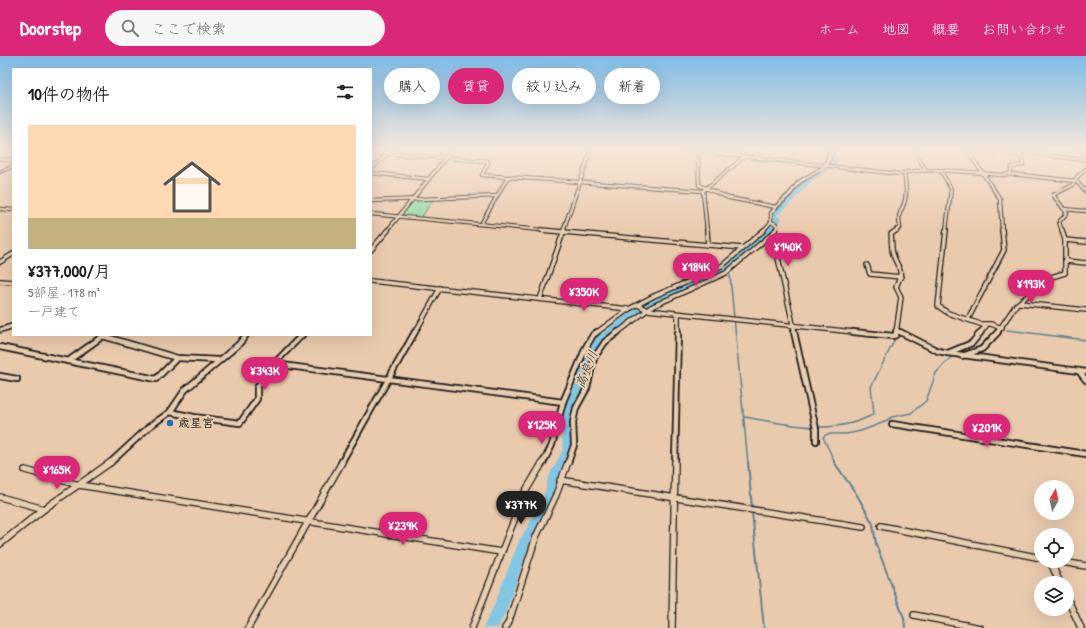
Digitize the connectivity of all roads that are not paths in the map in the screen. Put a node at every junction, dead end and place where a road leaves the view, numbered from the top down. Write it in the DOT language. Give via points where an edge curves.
graph roads {
  1 [pos="409,177"];
  2 [pos="508,177"];
  3 [pos="582,177"];
  4 [pos="699,177"];
  5 [pos="720,177"];
  6 [pos="807,177"];
  7 [pos="904,177"];
  8 [pos="944,177"];
  9 [pos="986,177"];
  10 [pos="1035,177"];
  11 [pos="1077,177"];
  12 [pos="428,178"];
  13 [pos="1076,181"];
  14 [pos="580,182"];
  15 [pos="704,190"];
  16 [pos="1086,192"];
  17 [pos="497,196"];
  18 [pos="411,200"];
  19 [pos="372,201"];
  20 [pos="776,207"];
  21 [pos="0,209"];
  22 [pos="1064,209"];
  23 [pos="12,210"];
  24 [pos="1086,211"];
  25 [pos="372,214"];
  26 [pos="397,217"];
  27 [pos="771,222"];
  28 [pos="481,224"];
  29 [pos="563,232"];
  30 [pos="774,232"];
  31 [pos="1065,240"];
  32 [pos="1086,242"];
  33 [pos="708,245"];
  34 [pos="742,248"];
  35 [pos="372,249"];
  36 [pos="12,255"];
  37 [pos="1066,261"];
  38 [pos="0,262"];
  39 [pos="1086,263"];
  40 [pos="867,266"];
  41 [pos="900,277"];
  42 [pos="0,281"];
  43 [pos="372,281"];
  44 [pos="12,282"];
  45 [pos="440,288"];
  46 [pos="540,299"];
  47 [pos="1020,303"];
  48 [pos="638,305"];
  49 [pos="629,309"];
  50 [pos="647,310"];
  51 [pos="1086,310"];
  52 [pos="678,314"];
  53 [pos="968,319"];
  54 [pos="982,324"];
  55 [pos="12,326"];
  56 [pos="793,326"];
  57 [pos="1002,328"];
  58 [pos="0,330"];
  59 [pos="896,330"];
  60 [pos="245,336"];
  61 [pos="301,336"];
  62 [pos="0,347"];
  63 [pos="948,353"];
  64 [pos="962,356"];
  65 [pos="177,358"];
  66 [pos="219,360"];
  67 [pos="68,361"];
  68 [pos="274,364"];
  69 [pos="1079,371"];
  70 [pos="1086,372"];
  71 [pos="0,376"];
  72 [pos="17,379"];
  73 [pos="388,380"];
  74 [pos="1086,380"];
  75 [pos="563,402"];
  76 [pos="170,412"];
  77 [pos="892,424"];
  78 [pos="816,441"];
  79 [pos="1086,454"];
  80 [pos="25,470"];
  81 [pos="560,480"];
  82 [pos="79,485"];
  83 [pos="0,497"];
  84 [pos="674,497"];
  85 [pos="44,509"];
  86 [pos="308,522"];
  87 [pos="881,526"];
  88 [pos="863,527"];
  89 [pos="0,544"];
  90 [pos="500,552"];
  91 [pos="1034,557"];
  92 [pos="1074,564"];
  93 [pos="1086,566"];
  94 [pos="1074,613"];
  95 [pos="914,615"];
  96 [pos="248,628"];
  97 [pos="472,628"];
  98 [pos="505,628"];
  99 [pos="672,628"];
  100 [pos="980,628"];
  101 [pos="1081,628"];
  1 -- 12 [label="street"];
  2 -- 14 [label="street"];
  2 -- 17 [label="street"];
  3 -- 14 [label="street"];
  4 -- 15 [label="street" via="699,185"];
  5 -- 15 [label="street"];
  6 -- 20 [label="street" via="798,182 792,192"];
  7 -- 41 [label="street" via="907,191 898,215 900,227 891,234 893,254 900,270"];
  8 -- 53 [label="street" via="951,189 938,306 947,313"];
  9 -- 53 [label="street" via="1000,199 1004,250"];
  10 -- 13 [label="street"];
  11 -- 13 [label="street"];
  12 -- 18 [label="street"];
  13 -- 16 [label="street"];
  13 -- 22 [label="street" via="1070,187 1053,195"];
  14 -- 15 [label="street"];
  14 -- 29 [label="street"];
  15 -- 20 [label="street" via="729,198"];
  15 -- 33 [label="street"];
  17 -- 18 [label="street"];
  17 -- 28 [label="street"];
  18 -- 19 [label="street"];
  18 -- 26 [label="street"];
  20 -- 27 [label="street" via="771,213"];
  21 -- 23 [label="street"];
  22 -- 24 [label="street"];
  22 -- 31 [label="street" via="1067,214 1059,224"];
  25 -- 26 [label="street"];
  26 -- 28 [label="street"];
  26 -- 35 [label="street"];
  27 -- 30 [label="street" via="777,227"];
  27 -- 34 [label="street"];
  28 -- 29 [label="street"];
  29 -- 33 [label="street"];
  29 -- 46 [label="street"];
  30 -- 50 [label="street" via="726,273"];
  30 -- 56 [label="street"];
  31 -- 32 [label="street"];
  31 -- 37 [label="street"];
  33 -- 34 [label="street"];
  34 -- 48 [label="street" via="723,266"];
  36 -- 38 [label="street"];
  37 -- 39 [label="street"];
  37 -- 47 [label="street" via="1065,273 1051,277"];
  40 -- 41 [label="street" via="870,274"];
  41 -- 59 [label="street" via="896,287 900,297"];
  42 -- 44 [label="street"];
  43 -- 45 [label="street"];
  45 -- 46 [label="street"];
  45 -- 73 [label="street"];
  46 -- 49 [label="street"];
  47 -- 51 [label="street"];
  47 -- 57 [label="street" via="1013,308"];
  48 -- 49 [label="street"];
  48 -- 50 [label="street"];
  49 -- 75 [label="street" via="593,335"];
  50 -- 52 [label="street"];
  50 -- 81 [label="street" via="605,342 594,358 586,388 576,408 573,422 574,445"];
  52 -- 56 [label="street"];
  52 -- 84 [label="street"];
  53 -- 54 [label="street"];
  54 -- 57 [label="street"];
  54 -- 63 [label="street" via="986,326 972,343"];
  55 -- 58 [label="highway"];
  56 -- 59 [label="street" via="893,336 896,335"];
  56 -- 78 [label="street" via="816,429"];
  57 -- 64 [label="street" via="982,349"];
  59 -- 63 [label="street" via="938,351"];
  60 -- 66 [label="street"];
  61 -- 68 [label="street"];
  62 -- 67 [label="street"];
  63 -- 64 [label="street"];
  64 -- 69 [label="street"];
  65 -- 66 [label="street"];
  65 -- 67 [label="street" via="156,379"];
  65 -- 67 [label="street" via="156,353 127,341 103,336"];
  66 -- 76 [label="street" via="185,390"];
  68 -- 73 [label="street"];
  68 -- 76 [label="street" via="266,372 257,388 257,399 240,423"];
  69 -- 70 [label="street"];
  69 -- 74 [label="street"];
  71 -- 72 [label="street"];
  73 -- 75 [label="street"];
  73 -- 86 [label="street"];
  75 -- 90 [label="street" via="552,445 525,492"];
  76 -- 82 [label="street" via="150,426 101,470"];
  77 -- 79 [label="street"];
  80 -- 82 [label="street"];
  81 -- 84 [label="street"];
  81 -- 98 [label="street" via="556,495 536,538"];
  82 -- 85 [label="street"];
  82 -- 86 [label="street"];
  83 -- 85 [label="street"];
  84 -- 88 [label="street"];
  84 -- 99 [label="street"];
  85 -- 89 [label="street"];
  86 -- 90 [label="street"];
  86 -- 96 [label="street"];
  87 -- 91 [label="street"];
  90 -- 97 [label="street"];
  92 -- 93 [label="street"];
  94 -- 101 [label="street"];
  95 -- 100 [label="street"];
}
